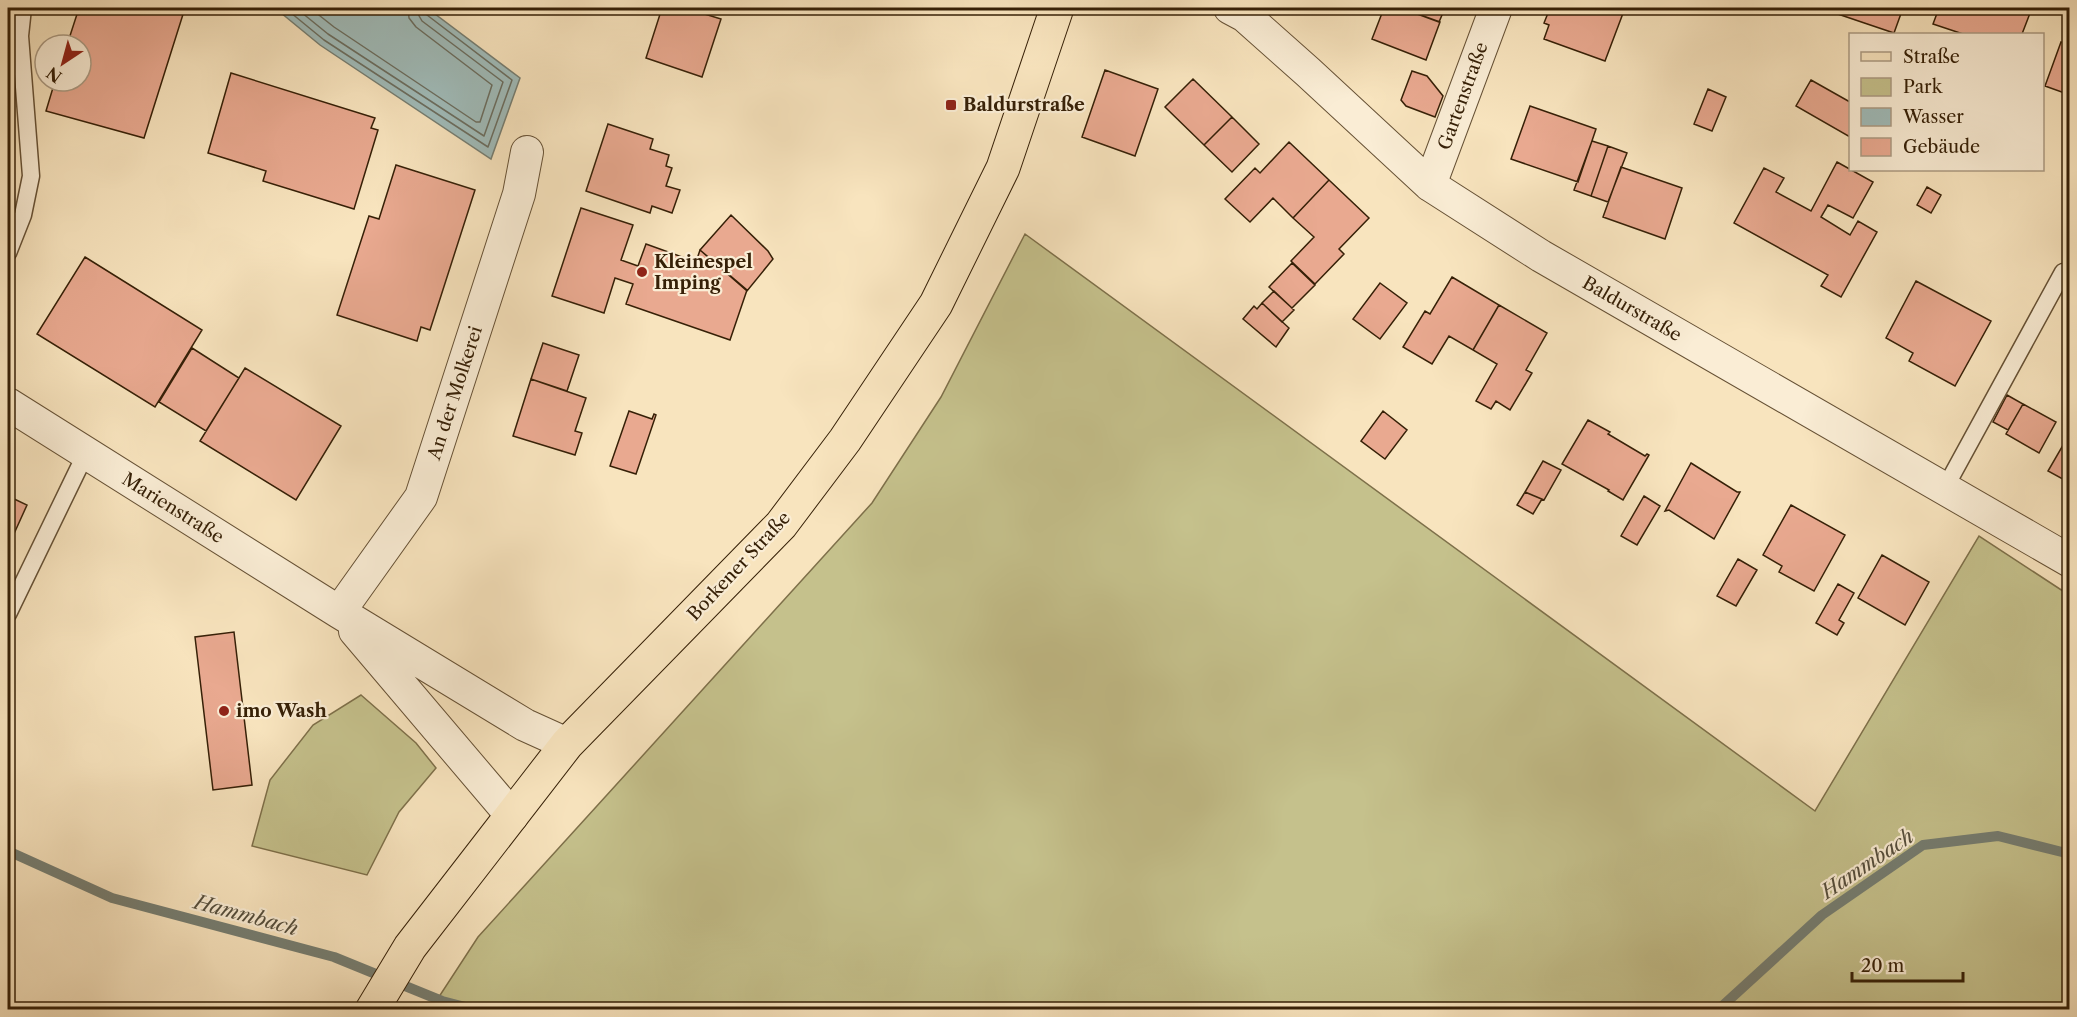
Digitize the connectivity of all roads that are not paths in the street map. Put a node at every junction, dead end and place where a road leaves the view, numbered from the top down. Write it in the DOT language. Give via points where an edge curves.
graph roads {
  1 [pos="23,8"];
  2 [pos="1057,8"];
  3 [pos="1230,8"];
  4 [pos="1496,8"];
  5 [pos="527,152"];
  6 [pos="1430,185"];
  7 [pos="8,253"];
  8 [pos="2063,272"];
  9 [pos="8,404"];
  10 [pos="86,453"];
  11 [pos="1945,489"];
  12 [pos="2070,561"];
  13 [pos="339,612"];
  14 [pos="8,614"];
  15 [pos="567,744"];
  16 [pos="512,816"];
  17 [pos="372,1010"];
  1 -- 7 [label="lane" via="20,36 31,176 23,215"];
  2 -- 15 [label="main road, Borkener Straße" via="1003,168 923,324 845,440 781,525"];
  3 -- 6 [label="street, Baldurstraße" via="1245,16"];
  4 -- 6 [label="street, Gartenstraße"];
  5 -- 13 [label="street, An der Molkerei" via="519,194 421,497"];
  6 -- 11 [label="street, Baldurstraße" via="1541,256"];
  8 -- 11 [label="lane"];
  9 -- 10 [label="street, Marienstraße"];
  10 -- 13 [label="street, Marienstraße"];
  10 -- 14 [label="lane"];
  11 -- 12 [label="street, Baldurstraße"];
  13 -- 15 [label="street, Marienstraße" via="525,725"];
  13 -- 16 [label="street, Marienstraße"];
  15 -- 16 [label="main road, Borkener Straße"];
  16 -- 17 [label="main road, Borkener Straße" via="410,947"];
}
